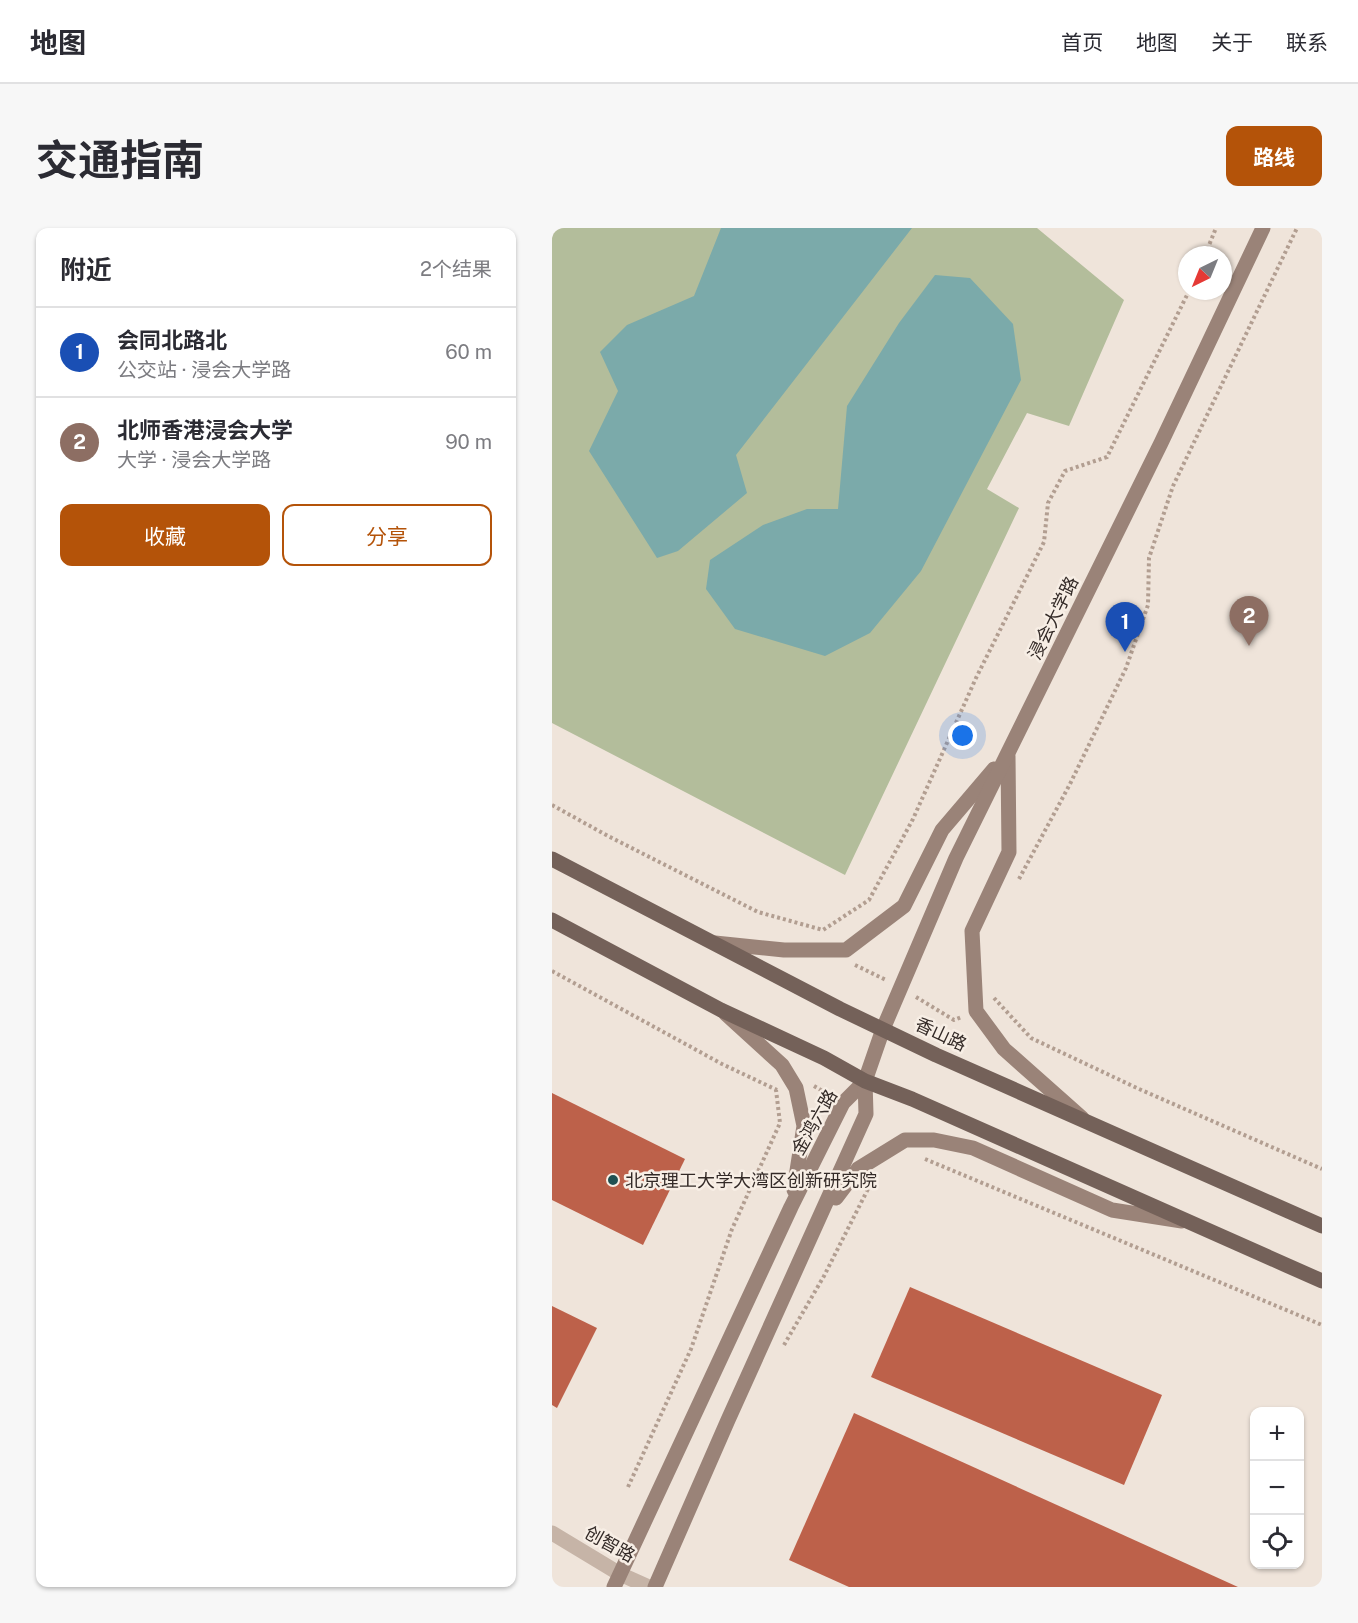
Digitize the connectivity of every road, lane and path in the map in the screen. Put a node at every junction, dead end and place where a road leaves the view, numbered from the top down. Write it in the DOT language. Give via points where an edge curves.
graph roads {
  1 [pos="1216,228"];
  2 [pos="1263,228"];
  3 [pos="1297,228"];
  4 [pos="1209,246"];
  5 [pos="1185,300"];
  6 [pos="1008,753"];
  7 [pos="552,805"];
  8 [pos="552,859"];
  9 [pos="1017,882"];
  10 [pos="552,920"];
  11 [pos="830,925"];
  12 [pos="714,943"];
  13 [pos="846,950"];
  14 [pos="552,971"];
  15 [pos="902,988"];
  16 [pos="722,1010"];
  17 [pos="976,1011"];
  18 [pos="883,1029"];
  19 [pos="865,1081"];
  20 [pos="796,1088"];
  21 [pos="776,1090"];
  22 [pos="843,1103"];
  23 [pos="1086,1121"];
  24 [pos="905,1140"];
  25 [pos="1322,1169"];
  26 [pos="875,1176"];
  27 [pos="791,1207"];
  28 [pos="819,1220"];
  29 [pos="1190,1222"];
  30 [pos="1322,1226"];
  31 [pos="1322,1281"];
  32 [pos="1322,1325"];
  33 [pos="779,1353"];
  34 [pos="628,1487"];
  35 [pos="552,1533"];
  36 [pos="617,1580"];
  37 [pos="649,1587"];
  38 [pos="655,1587"];
  1 -- 4 [label="path"];
  2 -- 6 [label="street, 浸会大学路"];
  3 -- 9 [label="path" via="1173,486 1149,558 1148,605 1126,668"];
  5 -- 11 [label="path" via="1107,458 1065,471 1048,503 1044,542 976,678 913,819 869,900"];
  6 -- 13 [label="street" via="942,830 904,906"];
  6 -- 15 [label="street, 浸会大学路" via="956,858"];
  6 -- 17 [label="street" via="1009,852 972,932"];
  7 -- 11 [label="path" via="758,912 823,930"];
  8 -- 12 [label="main road, 香山路"];
  10 -- 16 [label="main road"];
  11 -- 13 [label="path"];
  12 -- 13 [label="street" via="784,950"];
  12 -- 18 [label="main road, 香山路"];
  13 -- 15 [label="path" via="855,965"];
  14 -- 21 [label="path"];
  15 -- 17 [label="path" via="954,1020"];
  15 -- 18 [label="street, 浸会大学路"];
  16 -- 19 [label="main road"];
  16 -- 20 [label="street" via="782,1065"];
  17 -- 23 [label="street" via="1004,1050"];
  17 -- 25 [label="path" via="992,995 1031,1038"];
  18 -- 19 [label="street, 浸会大学路"];
  18 -- 23 [label="main road, 香山路"];
  19 -- 22 [label="street, 金鸿六路"];
  19 -- 28 [label="street, 金鸿六路" via="866,1114"];
  19 -- 29 [label="main road"];
  20 -- 21 [label="path"];
  20 -- 22 [label="path" via="814,1086"];
  20 -- 27 [label="street" via="804,1126"];
  21 -- 34 [label="path" via="780,1123 732,1229 691,1349"];
  22 -- 27 [label="street, 金鸿六路"];
  23 -- 30 [label="main road, 香山路"];
  24 -- 28 [label="street" via="858,1169"];
  24 -- 29 [label="street" via="934,1140 973,1148 1112,1210"];
  24 -- 32 [label="path" via="917,1156"];
  26 -- 33 [label="path"];
  27 -- 36 [label="street, 金鸿六路"];
  28 -- 38 [label="street, 金鸿六路"];
  29 -- 31 [label="main road"];
  35 -- 36 [label="street, 创智路"];
  36 -- 37 [label="street, 创智路"];
}
